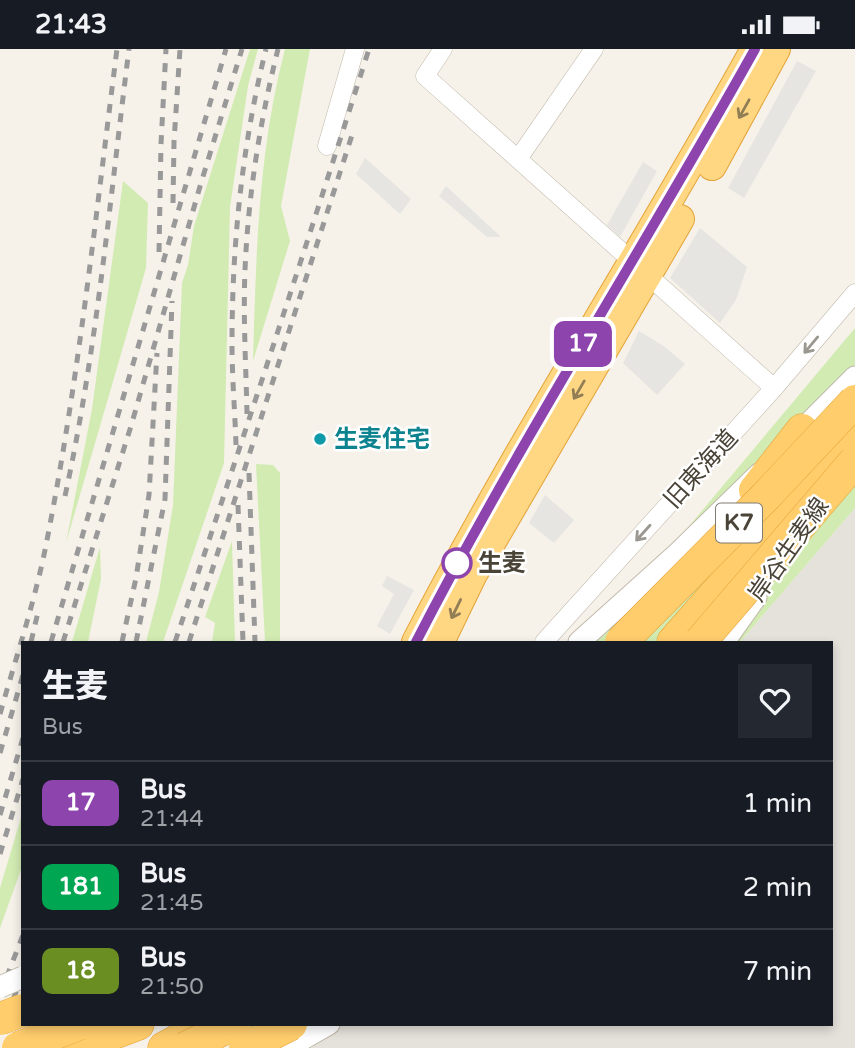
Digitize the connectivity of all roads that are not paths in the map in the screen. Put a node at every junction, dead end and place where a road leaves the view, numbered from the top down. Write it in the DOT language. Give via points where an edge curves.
graph roads {
  1 [pos="355,49"];
  2 [pos="443,49"];
  3 [pos="594,49"];
  4 [pos="755,49"];
  5 [pos="776,49"];
  6 [pos="327,146"];
  7 [pos="518,159"];
  8 [pos="640,268"];
  9 [pos="855,293"];
  10 [pos="855,377"];
  11 [pos="774,388"];
  12 [pos="855,401"];
  13 [pos="844,429"];
  14 [pos="802,430"];
  15 [pos="855,460"];
  16 [pos="814,510"];
  17 [pos="417,641"];
  18 [pos="440,641"];
  19 [pos="545,641"];
  20 [pos="580,641"];
  21 [pos="602,641"];
  22 [pos="622,641"];
  23 [pos="633,641"];
  24 [pos="674,641"];
  25 [pos="701,641"];
  26 [pos="715,641"];
  27 [pos="725,641"];
  28 [pos="21,978"];
  29 [pos="0,987"];
  30 [pos="21,1011"];
  31 [pos="0,1019"];
  32 [pos="74,1026"];
  33 [pos="133,1026"];
  34 [pos="206,1026"];
  35 [pos="209,1026"];
  36 [pos="230,1026"];
  37 [pos="242,1026"];
  38 [pos="286,1026"];
  39 [pos="326,1026"];
  40 [pos="18,1048"];
  41 [pos="75,1048"];
  42 [pos="164,1048"];
  43 [pos="185,1048"];
  44 [pos="200,1048"];
  45 [pos="232,1048"];
  46 [pos="245,1048"];
  47 [pos="287,1048"];
  1 -- 6 [label="street"];
  2 -- 7 [label="street" via="425,76"];
  3 -- 7 [label="street"];
  4 -- 8 [label="highway"];
  5 -- 8 [label="highway, one-way" via="743,113"];
  7 -- 8 [label="street"];
  8 -- 11 [label="street"];
  8 -- 17 [label="highway" via="469,539"];
  8 -- 18 [label="highway, one-way"];
  9 -- 11 [label="street, 旧東海道, one-way"];
  10 -- 14 [label="street"];
  11 -- 19 [label="street, 旧東海道, one-way"];
  12 -- 13 [label="highway, K7, bridge"];
  13 -- 21 [label="highway, bridge" via="779,473"];
  13 -- 22 [label="highway, K7, bridge"];
  13 -- 24 [label="highway"];
  14 -- 20 [label="street" via="678,553"];
  14 -- 23 [label="highway, bridge"];
  15 -- 16 [label="highway, K7, bridge"];
  15 -- 27 [label="street, 岸谷生麦線, bridge"];
  16 -- 25 [label="highway, K7, bridge"];
  16 -- 26 [label="highway, bridge"];
  28 -- 29 [label="street, bridge"];
  30 -- 31 [label="highway, bridge"];
  32 -- 40 [label="highway, bridge"];
  33 -- 41 [label="highway"];
  34 -- 42 [label="highway"];
  35 -- 44 [label="highway"];
  36 -- 43 [label="highway, bridge"];
  37 -- 45 [label="highway"];
  38 -- 46 [label="highway, bridge"];
  39 -- 47 [label="street"];
}
